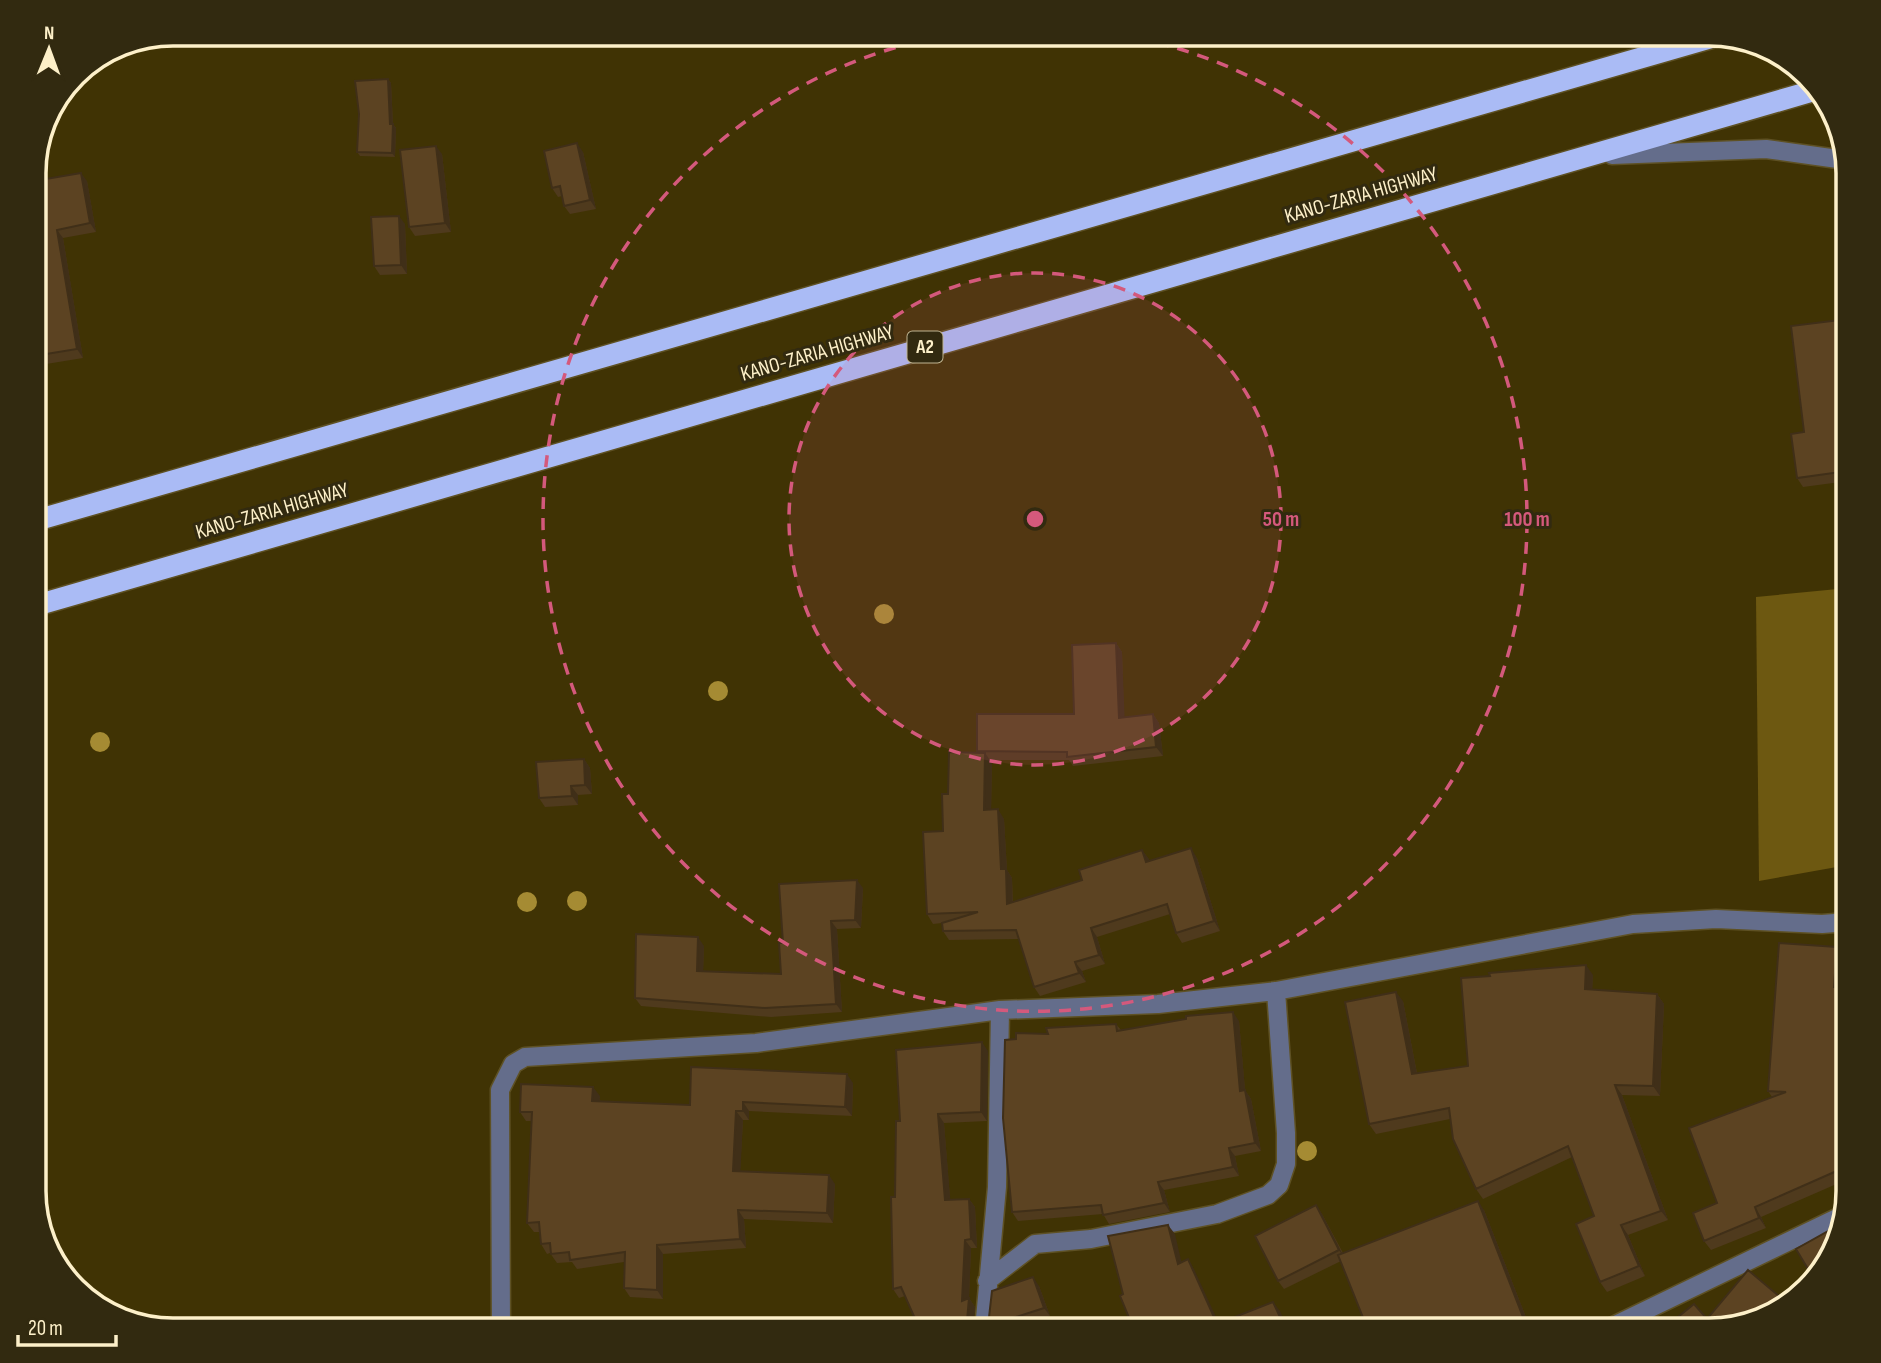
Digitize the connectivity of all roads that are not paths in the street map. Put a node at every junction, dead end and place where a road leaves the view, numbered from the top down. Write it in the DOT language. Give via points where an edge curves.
graph roads {
  1 [pos="1682,46"];
  2 [pos="1807,93"];
  3 [pos="1581,157"];
  4 [pos="1834,159"];
  5 [pos="46,514"];
  6 [pos="46,603"];
  7 [pos="1836,923"];
  8 [pos="1276,990"];
  9 [pos="1000,1010"];
  10 [pos="1832,1221"];
  11 [pos="987,1281"];
  12 [pos="501,1318"];
  13 [pos="985,1318"];
  14 [pos="1630,1318"];
  1 -- 5 [label="highway"];
  2 -- 3 [label="highway, KANO-ZARIA HIGHWAY / A2"];
  3 -- 4 [label="street" via="1766,149"];
  3 -- 6 [label="highway, KANO-ZARIA HIGHWAY / A2"];
  7 -- 8 [label="street" via="1716,919 1633,925"];
  8 -- 9 [label="street" via="1158,1004"];
  8 -- 11 [label="street" via="1286,1133 1286,1164 1279,1185 1268,1195 1217,1214 1091,1239 1035,1244"];
  9 -- 11 [label="street" via="997,1187"];
  9 -- 12 [label="street" via="756,1043 540,1055 513,1064 500,1090"];
  10 -- 14 [label="street"];
  11 -- 13 [label="street"];
}
